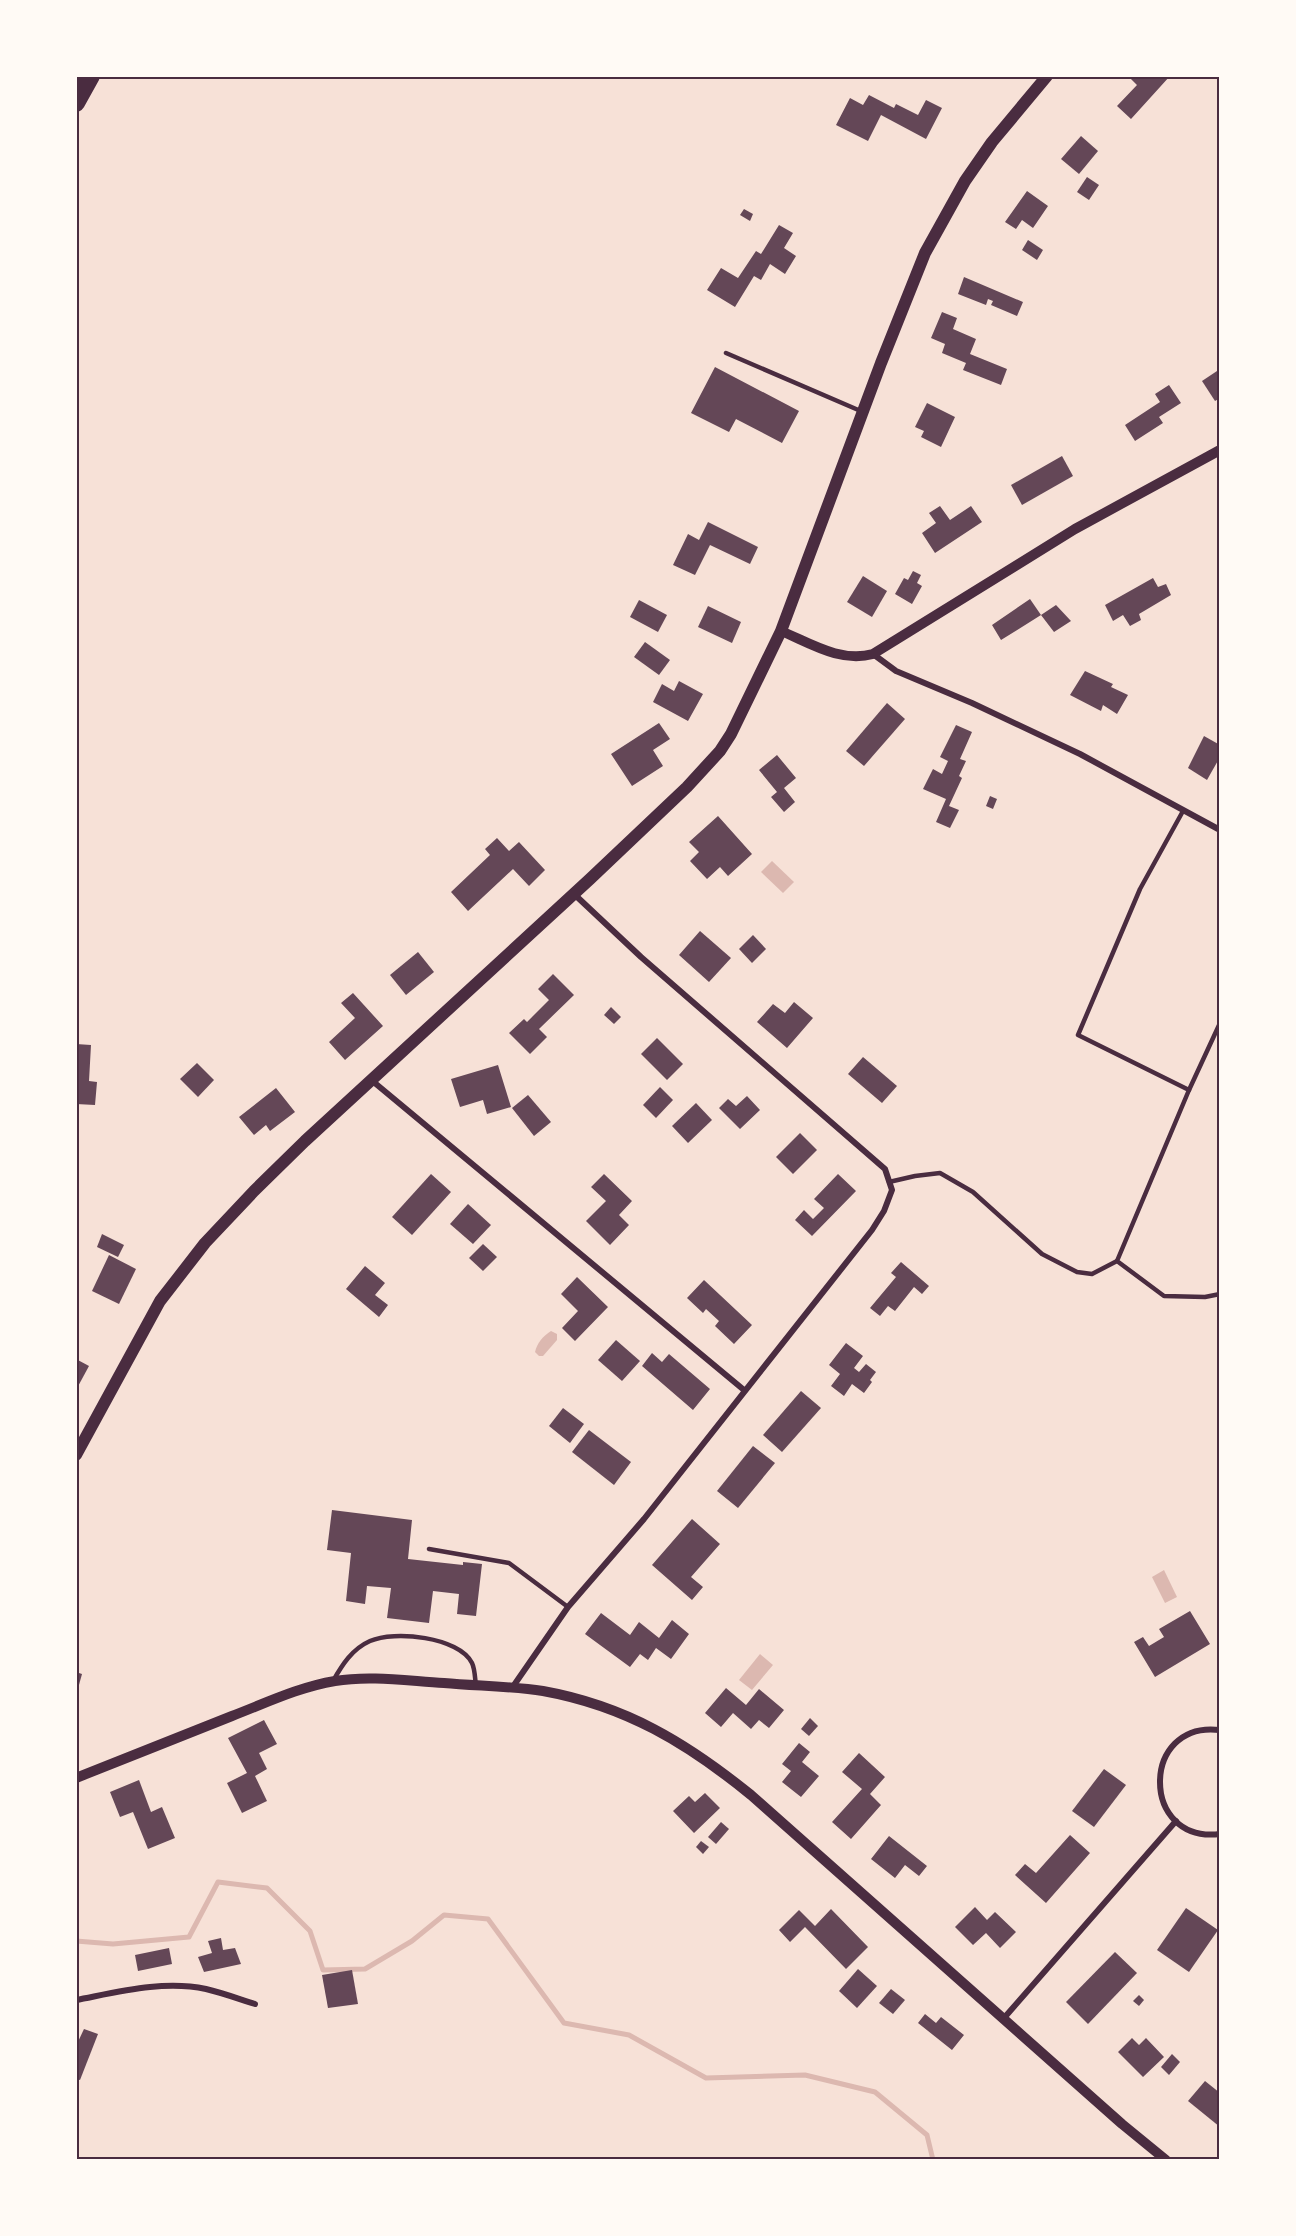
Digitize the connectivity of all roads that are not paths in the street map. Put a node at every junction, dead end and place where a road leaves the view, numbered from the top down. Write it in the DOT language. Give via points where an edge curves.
graph roads {
  1 [pos="91,76"];
  2 [pos="1047,76"];
  3 [pos="76,103"];
  4 [pos="726,353"];
  5 [pos="863,412"];
  6 [pos="1220,450"];
  7 [pos="780,631"];
  8 [pos="873,654"];
  9 [pos="1183,811"];
  10 [pos="1220,830"];
  11 [pos="574,894"];
  12 [pos="1220,1023"];
  13 [pos="370,1079"];
  14 [pos="1189,1090"];
  15 [pos="889,1182"];
  16 [pos="1117,1261"];
  17 [pos="1220,1294"];
  18 [pos="744,1390"];
  19 [pos="76,1455"];
  20 [pos="429,1549"];
  21 [pos="568,1607"];
  22 [pos="332,1682"];
  23 [pos="476,1686"];
  24 [pos="512,1688"];
  25 [pos="1220,1730"];
  26 [pos="76,1778"];
  27 [pos="1176,1821"];
  28 [pos="1220,1834"];
  29 [pos="76,2000"];
  30 [pos="255,2004"];
  31 [pos="1004,2018"];
  32 [pos="1166,2160"];
  1 -- 3 [label="highway"];
  2 -- 5 [label="main road" via="992,142 942,219"];
  4 -- 5 [label="lane"];
  5 -- 7 [label="main road"];
  6 -- 8 [label="street" via="1076,528"];
  7 -- 8 [label="street" via="837,655 860,658"];
  7 -- 11 [label="main road" via="720,751"];
  8 -- 9 [label="street" via="897,670 1080,754"];
  9 -- 10 [label="street"];
  9 -- 14 [label="lane" via="1140,889 1078,1035"];
  11 -- 13 [label="main road"];
  11 -- 15 [label="street" via="641,957 854,1139 885,1168"];
  12 -- 14 [label="lane"];
  13 -- 18 [label="street"];
  13 -- 19 [label="main road" via="254,1191 183,1271 160,1301"];
  14 -- 16 [label="lane"];
  15 -- 16 [label="lane" via="940,1173 973,1192 1042,1254 1077,1272 1092,1274"];
  15 -- 18 [label="street" via="892,1190 872,1230"];
  16 -- 17 [label="lane" via="1164,1296"];
  18 -- 21 [label="street" via="644,1519"];
  20 -- 21 [label="lane" via="509,1563"];
  21 -- 24 [label="street"];
  22 -- 23 [label="street" via="380,1679"];
  22 -- 23 [label="lane" via="347,1658 370,1641 407,1635 461,1650 472,1663"];
  22 -- 26 [label="street" via="294,1692"];
  23 -- 24 [label="street"];
  24 -- 31 [label="street" via="543,1691 605,1707 682,1744 751,1795"];
  25 -- 27 [label="street" via="1206,1729 1187,1735 1166,1756 1159,1786 1164,1805"];
  27 -- 28 [label="street" via="1193,1832"];
  27 -- 31 [label="street"];
  29 -- 30 [label="street" via="177,1986 206,1989"];
  31 -- 32 [label="street"];
}
